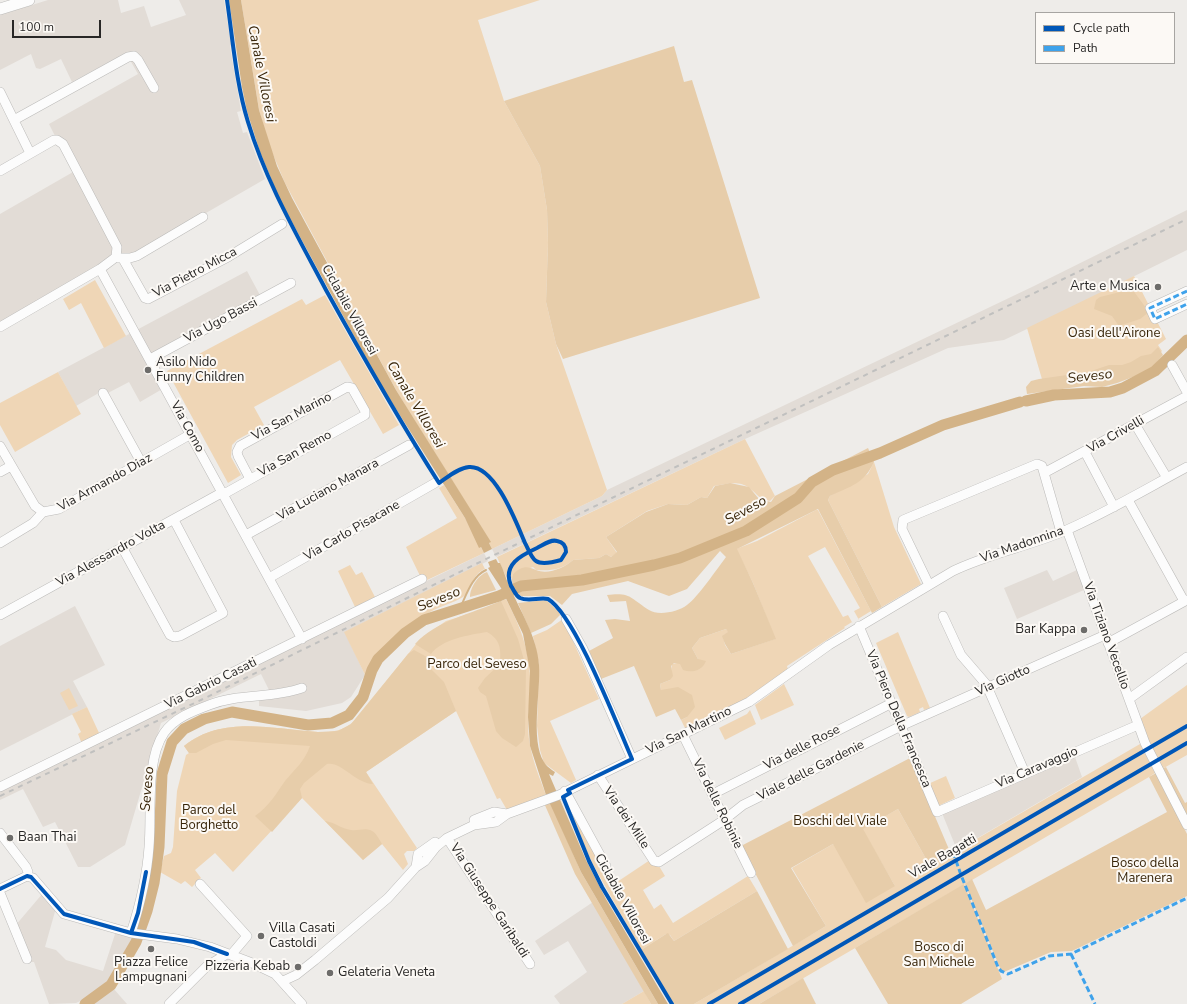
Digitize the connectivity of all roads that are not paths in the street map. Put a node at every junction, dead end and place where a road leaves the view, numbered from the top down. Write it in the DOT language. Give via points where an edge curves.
graph roads {
  1 [pos="23,1"];
  2 [pos="0,9"];
  3 [pos="154,88"];
  4 [pos="0,92"];
  5 [pos="14,120"];
  6 [pos="30,153"];
  7 [pos="0,171"];
  8 [pos="203,217"];
  9 [pos="282,224"];
  10 [pos="120,258"];
  11 [pos="100,269"];
  12 [pos="291,283"];
  13 [pos="1187,291"];
  14 [pos="1187,304"];
  15 [pos="0,327"];
  16 [pos="150,359"];
  17 [pos="1172,364"];
  18 [pos="1187,392"];
  19 [pos="103,393"];
  20 [pos="1187,396"];
  21 [pos="365,414"];
  22 [pos="1135,424"];
  23 [pos="191,434"];
  24 [pos="409,445"];
  25 [pos="0,446"];
  26 [pos="1084,452"];
  27 [pos="141,462"];
  28 [pos="11,466"];
  29 [pos="1186,467"];
  30 [pos="1042,469"];
  31 [pos="0,472"];
  32 [pos="1167,478"];
  33 [pos="250,479"];
  34 [pos="435,483"];
  35 [pos="223,493"];
  36 [pos="1128,500"];
  37 [pos="1114,507"];
  38 [pos="43,512"];
  39 [pos="174,520"];
  40 [pos="1064,531"];
  41 [pos="246,535"];
  42 [pos="0,543"];
  43 [pos="122,547"];
  44 [pos="269,578"];
  45 [pos="422,579"];
  46 [pos="929,585"];
  47 [pos="1186,601"];
  48 [pos="0,615"];
  49 [pos="943,616"];
  50 [pos="566,619"];
  51 [pos="859,626"];
  52 [pos="302,639"];
  53 [pos="1107,639"];
  54 [pos="1187,657"];
  55 [pos="988,687"];
  56 [pos="302,688"];
  57 [pos="1129,699"];
  58 [pos="892,703"];
  59 [pos="1138,725"];
  60 [pos="901,726"];
  61 [pos="683,735"];
  62 [pos="632,759"];
  63 [pos="1025,773"];
  64 [pos="598,775"];
  65 [pos="0,787"];
  66 [pos="562,793"];
  67 [pos="713,794"];
  68 [pos="936,812"];
  69 [pos="507,814"];
  70 [pos="724,820"];
  71 [pos="1187,825"];
  72 [pos="0,833"];
  73 [pos="447,838"];
  74 [pos="654,861"];
  75 [pos="606,866"];
  76 [pos="416,867"];
  77 [pos="752,873"];
  78 [pos="27,876"];
  79 [pos="200,884"];
  80 [pos="0,889"];
  81 [pos="0,893"];
  82 [pos="132,933"];
  83 [pos="229,954"];
  84 [pos="27,958"];
  85 [pos="530,964"];
  86 [pos="283,981"];
  87 [pos="169,1004"];
  88 [pos="302,1004"];
  1 -- 2 [label="main road"];
  3 -- 5 [label="street" via="138,60 134,56 128,57"];
  4 -- 5 [label="street"];
  5 -- 6 [label="street"];
  6 -- 7 [label="street"];
  6 -- 10 [label="street" via="54,140 63,144 110,232"];
  8 -- 10 [label="street" via="137,256"];
  9 -- 10 [label="street, Via Pietro Micca" via="148,298 145,298"];
  10 -- 11 [label="street"];
  11 -- 15 [label="street"];
  11 -- 16 [label="street, Via Como"];
  12 -- 16 [label="street, Via Ugo Bassi"];
  13 -- 14 [label="street" via="1150,308 1155,319"];
  16 -- 23 [label="street, Via Como"];
  17 -- 18 [label="street"];
  19 -- 27 [label="street"];
  20 -- 22 [label="street, Via Crivelli"];
  21 -- 33 [label="street, Via San Remo"];
  21 -- 33 [label="street, Via San Marino" via="352,388 347,387 244,443 237,452"];
  22 -- 26 [label="street, Via Crivelli"];
  22 -- 32 [label="street"];
  23 -- 27 [label="street, Via Armando Diaz"];
  23 -- 35 [label="street, Via Como"];
  24 -- 41 [label="street, Via Luciano Manara"];
  25 -- 28 [label="street"];
  26 -- 30 [label="street, Via Crivelli"];
  26 -- 37 [label="street"];
  27 -- 38 [label="street, Via Armando Diaz" via="58,509"];
  28 -- 31 [label="street"];
  28 -- 38 [label="street" via="35,506"];
  29 -- 32 [label="street, Via Madonnina"];
  30 -- 40 [label="street, Via Tiziano Vecellio"];
  30 -- 46 [label="street, Via Crivelli" via="905,518 901,523 902,529"];
  32 -- 36 [label="street, Via Madonnina"];
  33 -- 35 [label="street, Via San Remo"];
  34 -- 44 [label="street, Via Carlo Pisacane"];
  35 -- 39 [label="street, Via Alessandro Volta"];
  35 -- 41 [label="street, Via Como"];
  36 -- 37 [label="street, Via Madonnina"];
  36 -- 47 [label="street"];
  37 -- 40 [label="street, Via Madonnina"];
  38 -- 42 [label="street, Via Armando Diaz" via="36,521"];
  39 -- 43 [label="street, Via Alessandro Volta"];
  39 -- 43 [label="street" via="223,613 180,636 170,635"];
  40 -- 46 [label="street, Via Madonnina" via="970,563"];
  40 -- 53 [label="street, Via Tiziano Vecellio"];
  41 -- 44 [label="street, Via Como"];
  43 -- 48 [label="street, Via Alessandro Volta"];
  44 -- 52 [label="street, Via Como"];
  45 -- 52 [label="street, Via Gabrio Casati"];
  46 -- 51 [label="street, Via Madonnina"];
  47 -- 53 [label="street, Via Giotto"];
  49 -- 55 [label="street" via="961,655"];
  50 -- 62 [label="street" via="583,649"];
  51 -- 58 [label="street, Via Piero Della Francesca"];
  51 -- 61 [label="street, Via San Martino" via="759,696"];
  52 -- 65 [label="street, Via Gabrio Casati"];
  53 -- 55 [label="street, Via Giotto"];
  53 -- 57 [label="street, Via Tiziano Vecellio"];
  54 -- 57 [label="street"];
  55 -- 60 [label="street, Via Giotto"];
  55 -- 63 [label="street"];
  56 -- 82 [label="street" via="283,694 218,701 184,716 164,732 158,745 151,777 149,849"];
  57 -- 59 [label="street, Via Tiziano Vecellio"];
  58 -- 60 [label="street, Via Piero Della Francesca"];
  58 -- 67 [label="street, Via delle Rose"];
  59 -- 63 [label="street, Via Caravaggio"];
  59 -- 71 [label="street, Via Tiziano Vecellio"];
  60 -- 68 [label="street, Via Piero Della Francesca"];
  60 -- 70 [label="street, Viale delle Gardenie" via="743,805"];
  61 -- 62 [label="street, Via San Martino"];
  61 -- 67 [label="street, Via delle Robinie"];
  62 -- 64 [label="street, Via San Martino"];
  63 -- 68 [label="street, Via Caravaggio"];
  64 -- 66 [label="street, Via San Martino"];
  64 -- 74 [label="street, Via dei Mille"];
  66 -- 69 [label="street, Via San Martino"];
  66 -- 75 [label="street"];
  67 -- 70 [label="street, Via delle Robinie"];
  69 -- 73 [label="street, Via San Martino" via="496,822 474,825"];
  69 -- 76 [label="street, Via San Martino" via="492,812 448,832 418,854"];
  70 -- 74 [label="street, Viale delle Gardenie" via="663,860"];
  70 -- 77 [label="street, Via delle Robinie"];
  72 -- 78 [label="street" via="26,867"];
  73 -- 76 [label="street, Via San Martino" via="436,847 426,862"];
  73 -- 85 [label="street, Via Giuseppe Garibaldi"];
  76 -- 86 [label="street, Via San Martino" via="388,898 320,956"];
  78 -- 80 [label="street"];
  78 -- 82 [label="street" via="33,878 64,914"];
  79 -- 83 [label="street" via="247,936"];
  81 -- 84 [label="street"];
  82 -- 83 [label="street" via="194,942"];
  83 -- 86 [label="street" via="275,974"];
  83 -- 87 [label="street" via="207,966"];
  86 -- 88 [label="street"];
}
